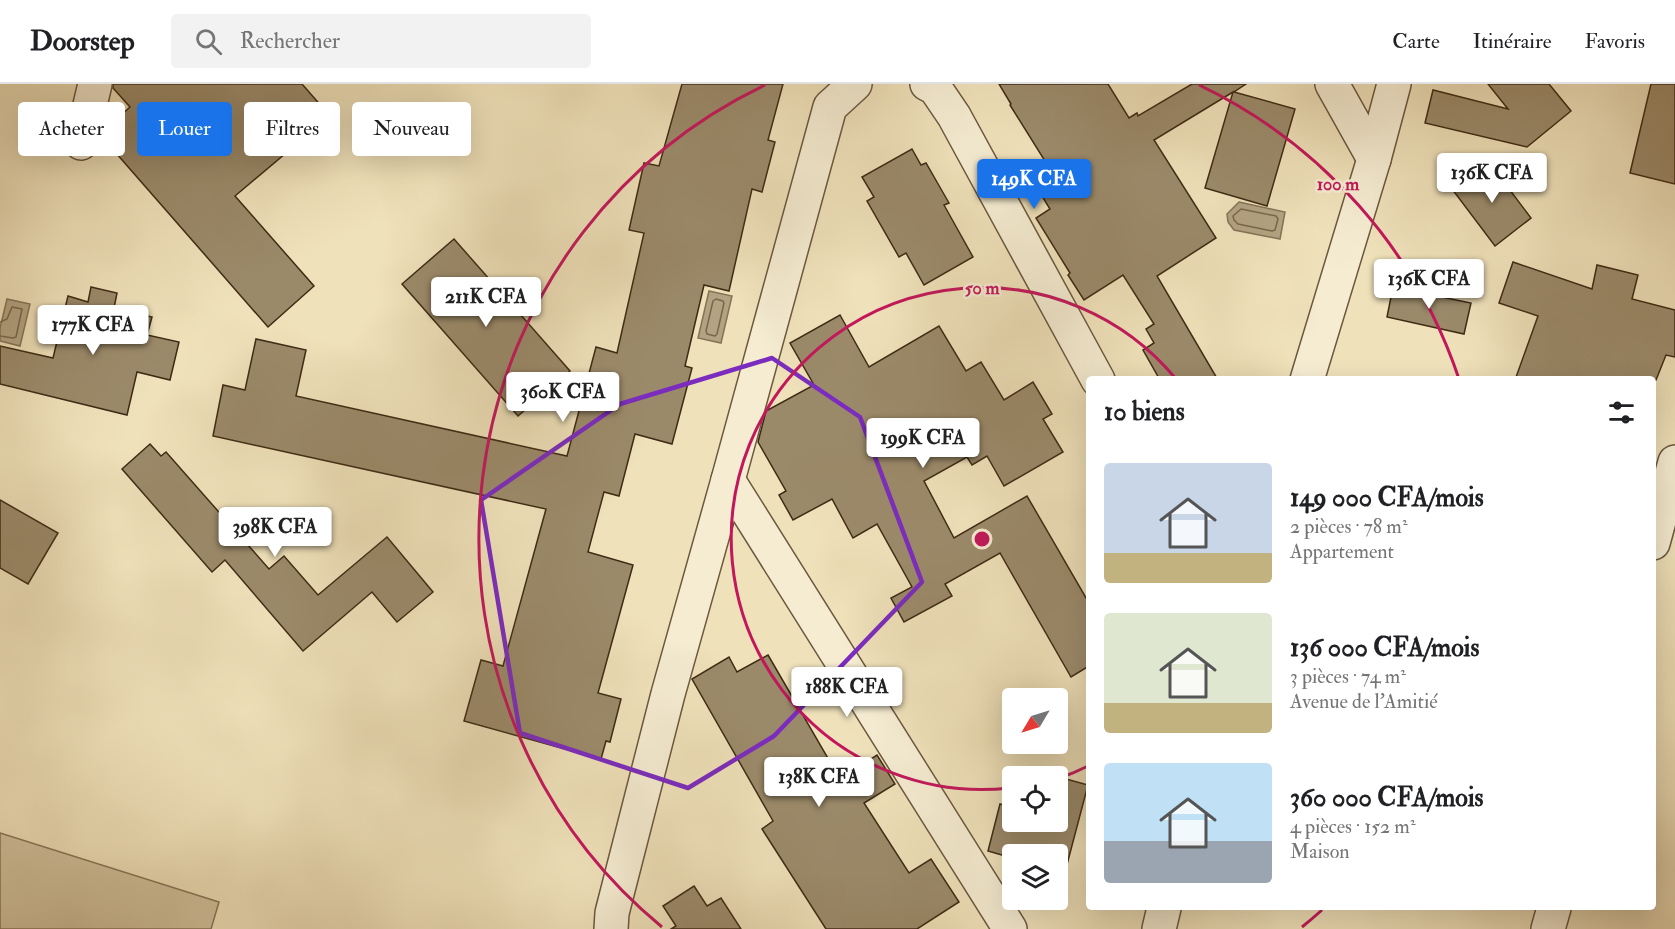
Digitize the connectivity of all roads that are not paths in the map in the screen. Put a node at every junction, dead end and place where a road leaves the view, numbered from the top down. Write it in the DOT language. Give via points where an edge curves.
graph roads {
  1 [pos="95,84"];
  2 [pos="855,84"];
  3 [pos="927,84"];
  4 [pos="1332,84"];
  5 [pos="1394,84"];
  6 [pos="91,102"];
  7 [pos="1374,159"];
  8 [pos="1096,376"];
  9 [pos="1308,376"];
  10 [pos="1675,462"];
  11 [pos="728,480"];
  12 [pos="1656,532"];
  13 [pos="1164,910"];
  14 [pos="1553,910"];
  15 [pos="611,929"];
  16 [pos="1010,929"];
  17 [pos="1159,929"];
  18 [pos="1548,929"];
  1 -- 6 [label="street"];
  2 -- 11 [label="street" via="831,108"];
  3 -- 8 [label="street" via="935,88 954,116"];
  4 -- 7 [label="street"];
  5 -- 7 [label="street"];
  7 -- 9 [label="street"];
  10 -- 12 [label="street"];
  11 -- 15 [label="street" via="665,706"];
  11 -- 16 [label="street"];
  13 -- 17 [label="street"];
  14 -- 18 [label="street"];
}
